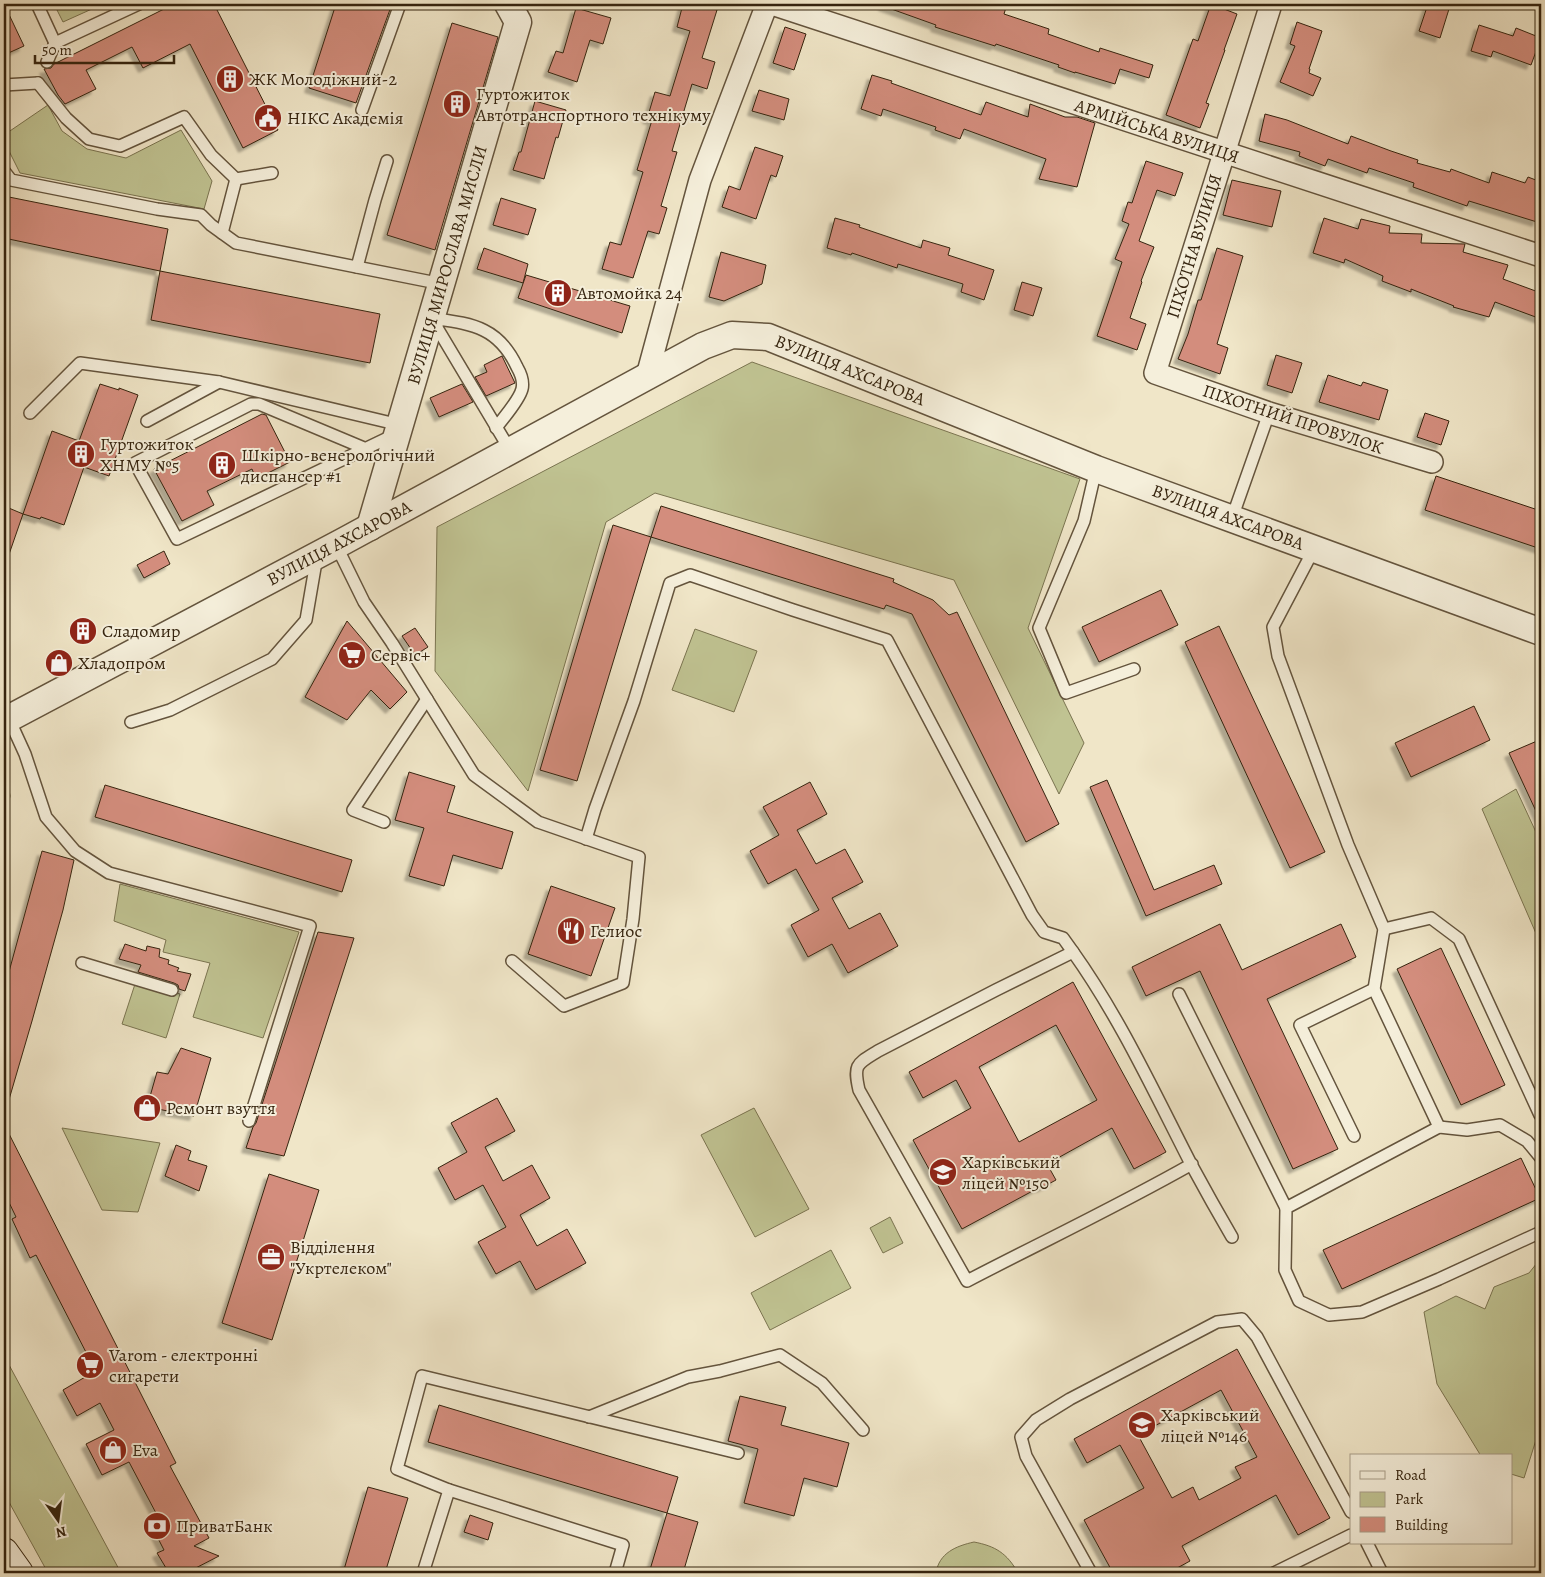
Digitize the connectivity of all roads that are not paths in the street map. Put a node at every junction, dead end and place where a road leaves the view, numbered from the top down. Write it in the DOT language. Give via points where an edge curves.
graph roads {
  1 [pos="37,4"];
  2 [pos="138,4"];
  3 [pos="400,4"];
  4 [pos="508,4"];
  5 [pos="767,4"];
  6 [pos="772,4"];
  7 [pos="1270,4"];
  8 [pos="55,42"];
  9 [pos="47,62"];
  10 [pos="4,85"];
  11 [pos="362,110"];
  12 [pos="1223,152"];
  13 [pos="388,161"];
  14 [pos="4,171"];
  15 [pos="272,173"];
  16 [pos="236,179"];
  17 [pos="222,233"];
  18 [pos="1541,256"];
  19 [pos="357,267"];
  20 [pos="442,284"];
  21 [pos="431,318"];
  22 [pos="1155,373"];
  23 [pos="647,376"];
  24 [pos="219,382"];
  25 [pos="30,412"];
  26 [pos="1269,413"];
  27 [pos="146,421"];
  28 [pos="496,428"];
  29 [pos="399,429"];
  30 [pos="364,448"];
  31 [pos="510,450"];
  32 [pos="1432,462"];
  33 [pos="1096,469"];
  34 [pos="1232,518"];
  35 [pos="370,527"];
  36 [pos="1314,549"];
  37 [pos="327,550"];
  38 [pos="1541,632"];
  39 [pos="1134,669"];
  40 [pos="427,699"];
  41 [pos="6,720"];
  42 [pos="131,722"];
  43 [pos="384,822"];
  44 [pos="586,839"];
  45 [pos="1384,929"];
  46 [pos="1073,952"];
  47 [pos="512,961"];
  48 [pos="82,963"];
  49 [pos="1374,989"];
  50 [pos="172,990"];
  51 [pos="1179,994"];
  52 [pos="1540,1115"];
  53 [pos="249,1120"];
  54 [pos="1439,1127"];
  55 [pos="1354,1136"];
  56 [pos="1541,1158"];
  57 [pos="1192,1164"];
  58 [pos="1286,1208"];
  59 [pos="1541,1232"];
  60 [pos="1232,1237"];
  61 [pos="589,1417"];
  62 [pos="863,1430"];
  63 [pos="738,1453"];
  64 [pos="449,1490"];
  65 [pos="1350,1510"];
  66 [pos="1350,1535"];
  67 [pos="4,1539"];
  68 [pos="1368,1544"];
  69 [pos="4,1552"];
  70 [pos="21,1573"];
  71 [pos="423,1573"];
  72 [pos="615,1573"];
  73 [pos="1091,1573"];
  74 [pos="1274,1573"];
  75 [pos="1382,1573"];
  1 -- 8 [label="lane"];
  2 -- 8 [label="lane"];
  3 -- 11 [label="lane"];
  4 -- 20 [label="street, ВУЛИЦЯ МИРОСЛАВА МИСЛИ" via="518,22"];
  5 -- 23 [label="street" via="700,180"];
  6 -- 12 [label="street, АРМІЙСЬКА ВУЛИЦЯ"];
  7 -- 12 [label="street, ПІХОТНА ВУЛИЦЯ"];
  8 -- 9 [label="lane"];
  10 -- 16 [label="lane" via="39,81 66,118 89,139 120,146 184,117 211,155"];
  12 -- 18 [label="street, АРМІЙСЬКА ВУЛИЦЯ"];
  12 -- 22 [label="street, ПІХОТНА ВУЛИЦЯ"];
  13 -- 19 [label="lane"];
  14 -- 17 [label="lane" via="11,180 200,215"];
  15 -- 16 [label="lane"];
  16 -- 17 [label="lane"];
  17 -- 19 [label="lane" via="236,243"];
  19 -- 20 [label="lane"];
  20 -- 21 [label="street, ВУЛИЦЯ МИРОСЛАВА МИСЛИ"];
  21 -- 28 [label="lane"];
  21 -- 28 [label="lane" via="472,325 497,338 511,353 522,378 522,389"];
  21 -- 29 [label="street, ВУЛИЦЯ МИРОСЛАВА МИСЛИ"];
  22 -- 26 [label="street, ПІХОТНИЙ ПРОВУЛОК"];
  23 -- 31 [label="street, ВУЛИЦЯ АХСАРОВА"];
  23 -- 33 [label="street, ВУЛИЦЯ АХСАРОВА" via="703,346 732,335 768,337"];
  24 -- 25 [label="lane" via="80,362"];
  24 -- 27 [label="lane"];
  24 -- 29 [label="lane"];
  26 -- 32 [label="street, ПІХОТНИЙ ПРОВУЛОК"];
  26 -- 34 [label="lane"];
  28 -- 31 [label="lane"];
  29 -- 30 [label="lane"];
  29 -- 35 [label="street, ВУЛИЦЯ МИРОСЛАВА МИСЛИ"];
  30 -- 30 [label="lane" via="259,404 251,404 136,463 177,539"];
  31 -- 35 [label="street, ВУЛИЦЯ АХСАРОВА"];
  33 -- 34 [label="street, ВУЛИЦЯ АХСАРОВА"];
  33 -- 39 [label="lane" via="1084,521 1039,628 1066,693"];
  34 -- 36 [label="street, ВУЛИЦЯ АХСАРОВА"];
  35 -- 37 [label="street, ВУЛИЦЯ АХСАРОВА"];
  36 -- 38 [label="street, ВУЛИЦЯ АХСАРОВА"];
  36 -- 45 [label="lane" via="1273,627 1278,656 1348,845"];
  37 -- 40 [label="lane"];
  37 -- 41 [label="street, ВУЛИЦЯ АХСАРОВА"];
  37 -- 42 [label="lane" via="306,620 272,659 170,710"];
  40 -- 43 [label="lane" via="353,810"];
  40 -- 44 [label="lane" via="474,775 538,822"];
  41 -- 53 [label="lane" via="28,762 46,817 75,851 109,873 310,926"];
  44 -- 46 [label="lane" via="634,701 670,583 690,576 887,640 1032,915 1044,932 1063,938"];
  44 -- 47 [label="lane" via="639,857 623,983 564,1006"];
  45 -- 49 [label="lane"];
  45 -- 52 [label="lane" via="1431,918 1459,940"];
  46 -- 57 [label="lane" via="1095,983 1140,1062"];
  46 -- 57 [label="lane" via="860,1062 856,1080 866,1104 967,1280"];
  48 -- 50 [label="lane"];
  49 -- 54 [label="lane"];
  49 -- 55 [label="lane" via="1300,1025"];
  51 -- 58 [label="lane"];
  54 -- 56 [label="lane" via="1467,1130 1500,1125 1528,1141"];
  54 -- 58 [label="lane"];
  57 -- 60 [label="lane"];
  58 -- 59 [label="lane" via="1285,1270 1299,1301 1329,1315 1362,1312"];
  61 -- 62 [label="lane" via="688,1377 780,1355 822,1383"];
  61 -- 63 [label="lane"];
  61 -- 64 [label="lane" via="422,1376 397,1469"];
  64 -- 71 [label="lane"];
  64 -- 72 [label="lane" via="623,1545"];
  65 -- 73 [label="lane" via="1257,1337 1242,1319 1217,1322 1070,1399 1036,1420 1021,1437 1026,1456"];
  66 -- 74 [label="lane"];
  67 -- 70 [label="street"];
  68 -- 75 [label="lane"];
  69 -- 70 [label="main road"];
}
